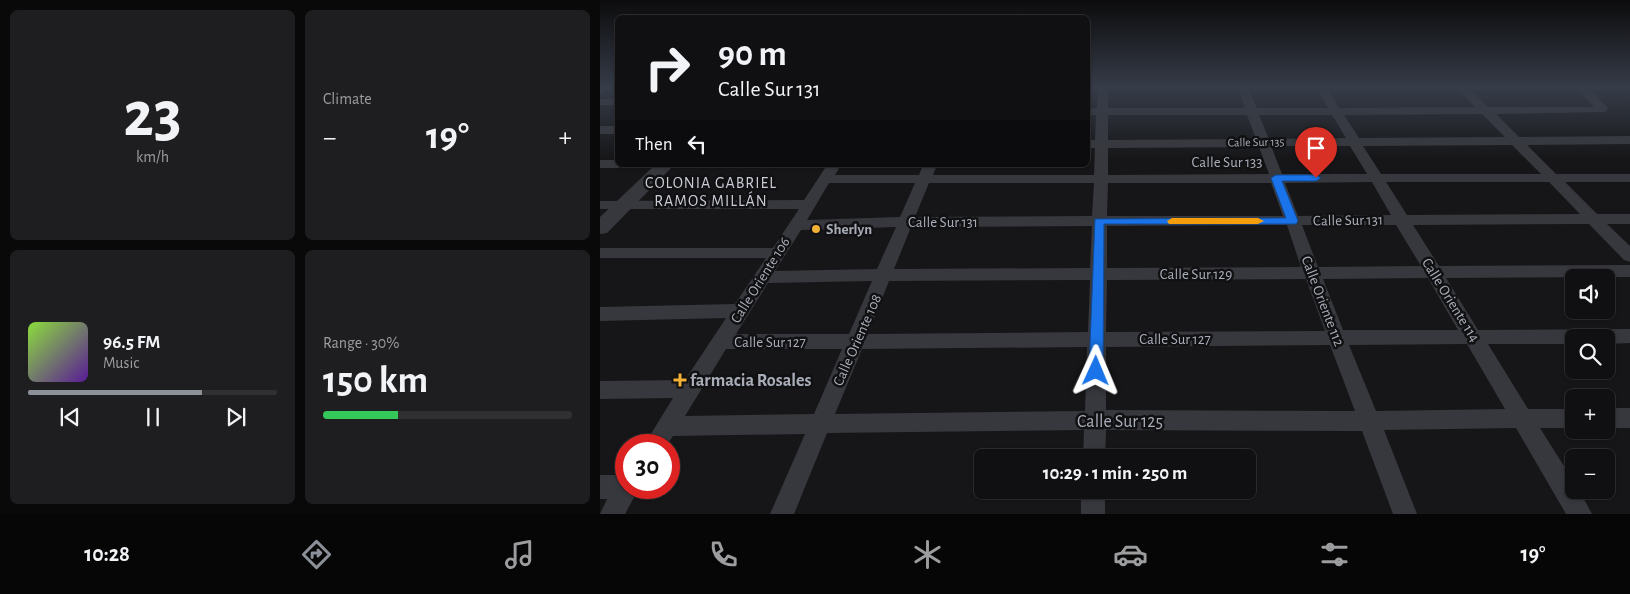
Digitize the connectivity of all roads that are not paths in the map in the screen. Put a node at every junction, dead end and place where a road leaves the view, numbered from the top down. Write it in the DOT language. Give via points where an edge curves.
graph roads {
  1 [pos="1251,111"];
  2 [pos="1336,111"];
  3 [pos="1485,111"];
  4 [pos="1095,112"];
  5 [pos="600,130"];
  6 [pos="615,130"];
  7 [pos="1630,140"];
  8 [pos="1353,141"];
  9 [pos="1515,141"];
  10 [pos="1262,142"];
  11 [pos="1094,144"];
  12 [pos="600,164"];
  13 [pos="615,164"];
  14 [pos="663,167"];
  15 [pos="830,172"];
  16 [pos="927,172"];
  17 [pos="1375,177"];
  18 [pos="1551,177"];
  19 [pos="1101,178"];
  20 [pos="1276,178"];
  21 [pos="1630,178"];
  22 [pos="600,204"];
  23 [pos="624,204"];
  24 [pos="809,204"];
  25 [pos="1402,219"];
  26 [pos="1593,219"];
  27 [pos="1630,219"];
  28 [pos="1099,221"];
  29 [pos="1293,221"];
  30 [pos="907,222"];
  31 [pos="795,225"];
  32 [pos="600,228"];
  33 [pos="600,253"];
  34 [pos="777,253"];
  35 [pos="1630,256"];
  36 [pos="1630,271"];
  37 [pos="1434,273"];
  38 [pos="1312,274"];
  39 [pos="885,275"];
  40 [pos="1098,275"];
  41 [pos="761,277"];
  42 [pos="740,311"];
  43 [pos="600,314"];
  44 [pos="1630,336"];
  45 [pos="1474,338"];
  46 [pos="1097,339"];
  47 [pos="1337,339"];
  48 [pos="857,341"];
  49 [pos="721,342"];
  50 [pos="690,389"];
  51 [pos="600,390"];
  52 [pos="1522,418"];
  53 [pos="1565,418"];
  54 [pos="1615,418"];
  55 [pos="1630,418"];
  56 [pos="1094,420"];
  57 [pos="1370,421"];
  58 [pos="667,426"];
  59 [pos="819,426"];
  60 [pos="662,434"];
  61 [pos="1094,449"];
  62 [pos="615,487"];
  63 [pos="600,488"];
  64 [pos="620,499"];
  65 [pos="1093,499"];
  66 [pos="611,514"];
  67 [pos="782,514"];
  68 [pos="1093,514"];
  69 [pos="1405,514"];
  70 [pos="1580,514"];
  1 -- 2 [label="street"];
  1 -- 4 [label="street"];
  1 -- 10 [label="street, Calle Oriente 112"];
  2 -- 8 [label="street, Calle Oriente 114"];
  3 -- 9 [label="street"];
  4 -- 11 [label="street"];
  5 -- 6 [label="street"];
  7 -- 9 [label="street, Calle Sur 135"];
  8 -- 9 [label="street, Calle Sur 135"];
  8 -- 10 [label="street, Calle Sur 135"];
  8 -- 17 [label="street, Calle Oriente 114"];
  9 -- 18 [label="street"];
  10 -- 11 [label="street, Calle Sur 135"];
  10 -- 20 [label="street, Calle Oriente 112"];
  11 -- 19 [label="street"];
  12 -- 13 [label="street"];
  14 -- 23 [label="street"];
  15 -- 16 [label="street, Calle Sur 133"];
  15 -- 24 [label="street, Calle Oriente 106"];
  16 -- 19 [label="street, Calle Sur 133"];
  16 -- 30 [label="street, Calle Oriente 108"];
  17 -- 18 [label="street, Calle Sur 133"];
  17 -- 20 [label="street, Calle Sur 133"];
  17 -- 25 [label="street, Calle Oriente 114"];
  18 -- 21 [label="street, Calle Sur 133"];
  18 -- 26 [label="street"];
  19 -- 20 [label="street, Calle Sur 133"];
  19 -- 28 [label="street"];
  20 -- 29 [label="street, Calle Oriente 112"];
  22 -- 23 [label="street"];
  23 -- 24 [label="street"];
  23 -- 32 [label="street"];
  24 -- 31 [label="street, Calle Oriente 106"];
  25 -- 26 [label="street, Calle Sur 131"];
  25 -- 29 [label="street, Calle Sur 131"];
  25 -- 37 [label="street, Calle Oriente 114"];
  26 -- 27 [label="street, Calle Sur 131"];
  26 -- 35 [label="street"];
  28 -- 29 [label="street, Calle Sur 131"];
  28 -- 30 [label="street, Calle Sur 131"];
  28 -- 40 [label="street"];
  29 -- 38 [label="street, Calle Oriente 112"];
  30 -- 31 [label="street, Calle Sur 131"];
  30 -- 39 [label="street, Calle Oriente 108"];
  31 -- 34 [label="street, Calle Oriente 106"];
  33 -- 34 [label="street"];
  34 -- 41 [label="street, Calle Oriente 106"];
  36 -- 37 [label="street, Calle Sur 129"];
  37 -- 38 [label="street, Calle Sur 129"];
  37 -- 45 [label="street, Calle Oriente 114"];
  38 -- 40 [label="street, Calle Sur 129"];
  38 -- 47 [label="street, Calle Oriente 112"];
  39 -- 40 [label="street, Calle Sur 129"];
  39 -- 41 [label="street, Calle Sur 129"];
  39 -- 48 [label="street, Calle Oriente 108"];
  40 -- 46 [label="street"];
  41 -- 42 [label="street, Calle Oriente 106"];
  42 -- 43 [label="street, Calle Sur 127"];
  42 -- 49 [label="street, Calle Oriente 106"];
  44 -- 45 [label="street, Calle Sur 127"];
  45 -- 47 [label="street, Calle Sur 127"];
  45 -- 52 [label="street, Calle Oriente 114"];
  46 -- 47 [label="street, Calle Sur 127"];
  46 -- 48 [label="street, Calle Sur 127"];
  46 -- 56 [label="street"];
  47 -- 57 [label="street, Calle Oriente 112"];
  48 -- 49 [label="street, Calle Sur 127"];
  48 -- 59 [label="street, Calle Oriente 108"];
  49 -- 50 [label="street, Calle Oriente 106"];
  50 -- 51 [label="street"];
  50 -- 58 [label="street, Calle Oriente 106"];
  52 -- 53 [label="street, Calle Sur 125"];
  52 -- 57 [label="street, Calle Sur 125"];
  52 -- 70 [label="street, Calle Oriente 114"];
  54 -- 55 [label="street"];
  56 -- 57 [label="street, Calle Sur 125"];
  56 -- 59 [label="street, Calle Sur 125"];
  56 -- 61 [label="street"];
  57 -- 69 [label="street, Calle Oriente 112"];
  58 -- 59 [label="street, Calle Sur 125"];
  58 -- 60 [label="street, Calle Oriente 106"];
  59 -- 67 [label="street, Calle Oriente 108"];
  62 -- 63 [label="street"];
  64 -- 66 [label="street"];
  65 -- 68 [label="street"];
}
